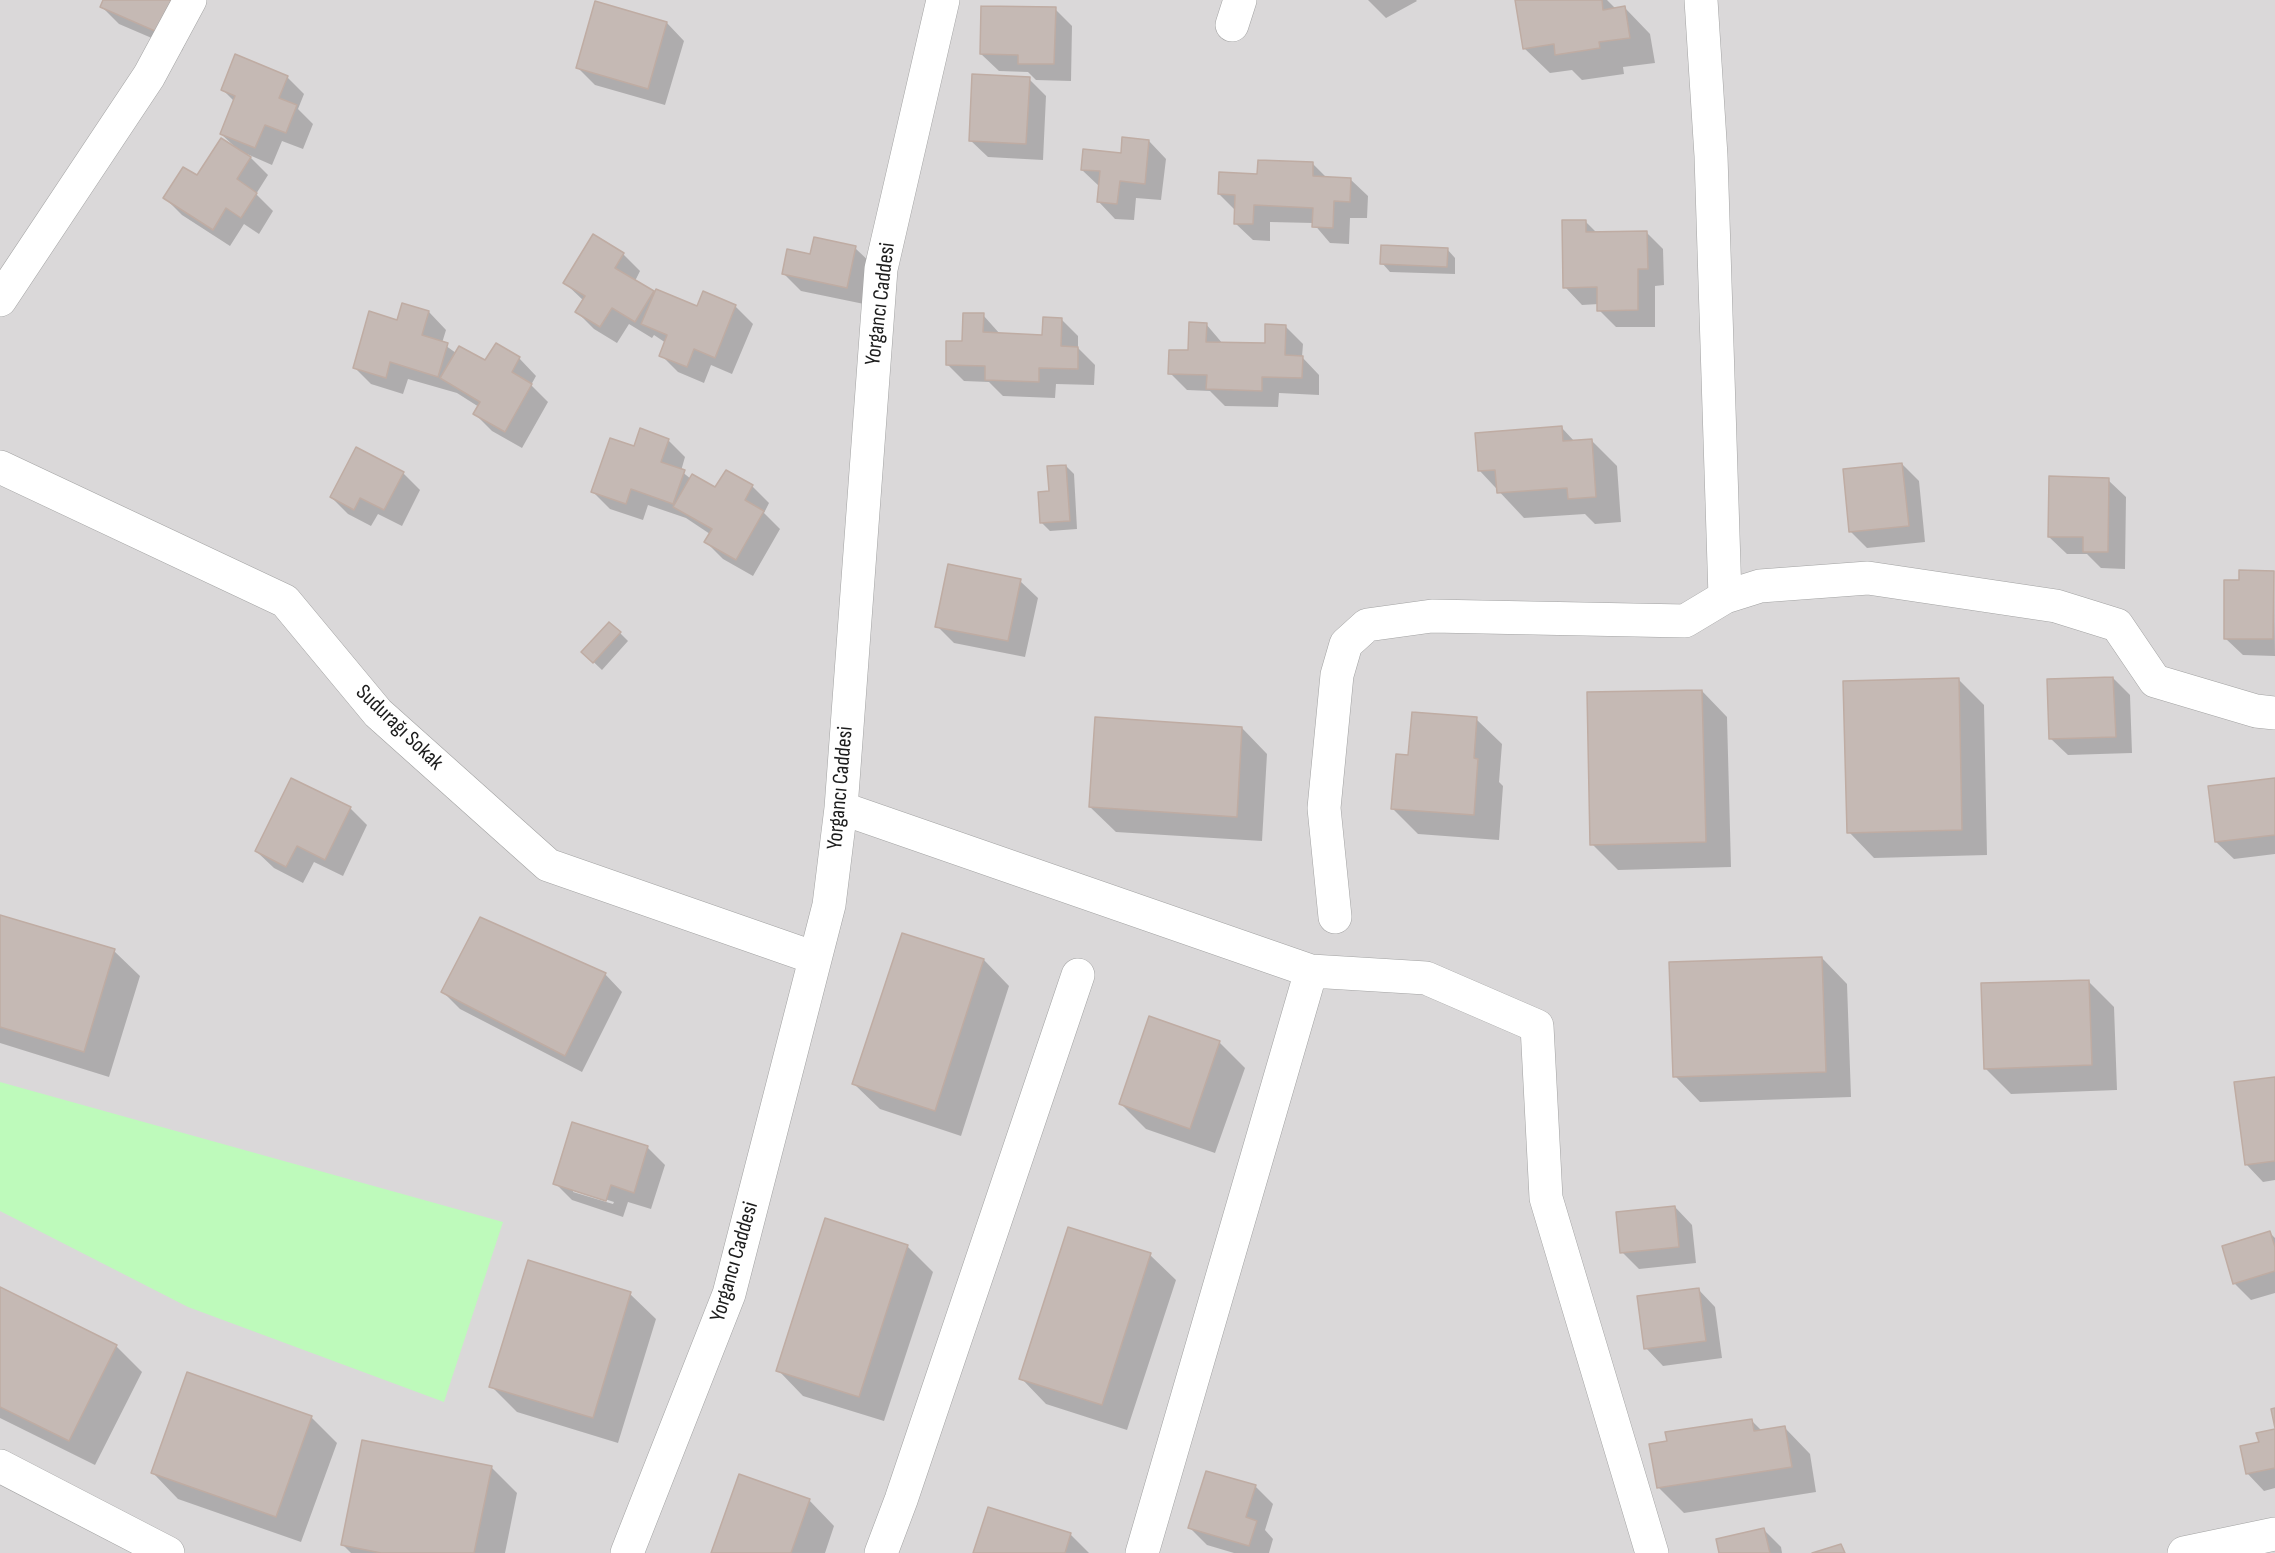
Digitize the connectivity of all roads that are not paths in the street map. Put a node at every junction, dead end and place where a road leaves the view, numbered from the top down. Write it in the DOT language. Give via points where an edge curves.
graph roads {
  1 [pos="190,0"];
  2 [pos="943,0"];
  3 [pos="1701,0"];
  4 [pos="0,300"];
  5 [pos="0,467"];
  6 [pos="1725,597"];
  7 [pos="2275,713"];
  8 [pos="841,808"];
  9 [pos="1335,917"];
  10 [pos="815,958"];
  11 [pos="1311,971"];
  12 [pos="1078,975"];
  13 [pos="0,1466"];
  14 [pos="2275,1534"];
  15 [pos="168,1553"];
  16 [pos="627,1553"];
  17 [pos="881,1553"];
  18 [pos="1142,1553"];
  19 [pos="1653,1553"];
  20 [pos="2184,1553"];
  1 -- 4 [label="street" via="149,76"];
  2 -- 8 [label="street, Yorgancı Caddesi" via="880,270"];
  3 -- 6 [label="street" via="1711,156"];
  5 -- 10 [label="street, Sudurağı Sokak" via="285,601 378,713 548,865"];
  6 -- 7 [label="street" via="1760,586 1868,578 2056,606 2117,625 2155,681"];
  6 -- 9 [label="street" via="1685,621 1432,616 1367,626 1346,644 1337,675 1324,808"];
  8 -- 10 [label="street, Yorgancı Caddesi" via="829,905"];
  8 -- 11 [label="street"];
  10 -- 16 [label="street, Yorgancı Caddesi" via="729,1294"];
  11 -- 18 [label="street"];
  11 -- 19 [label="street" via="1426,978 1537,1026 1546,1198"];
  12 -- 17 [label="street"];
  13 -- 15 [label="street"];
  14 -- 20 [label="street"];
}
